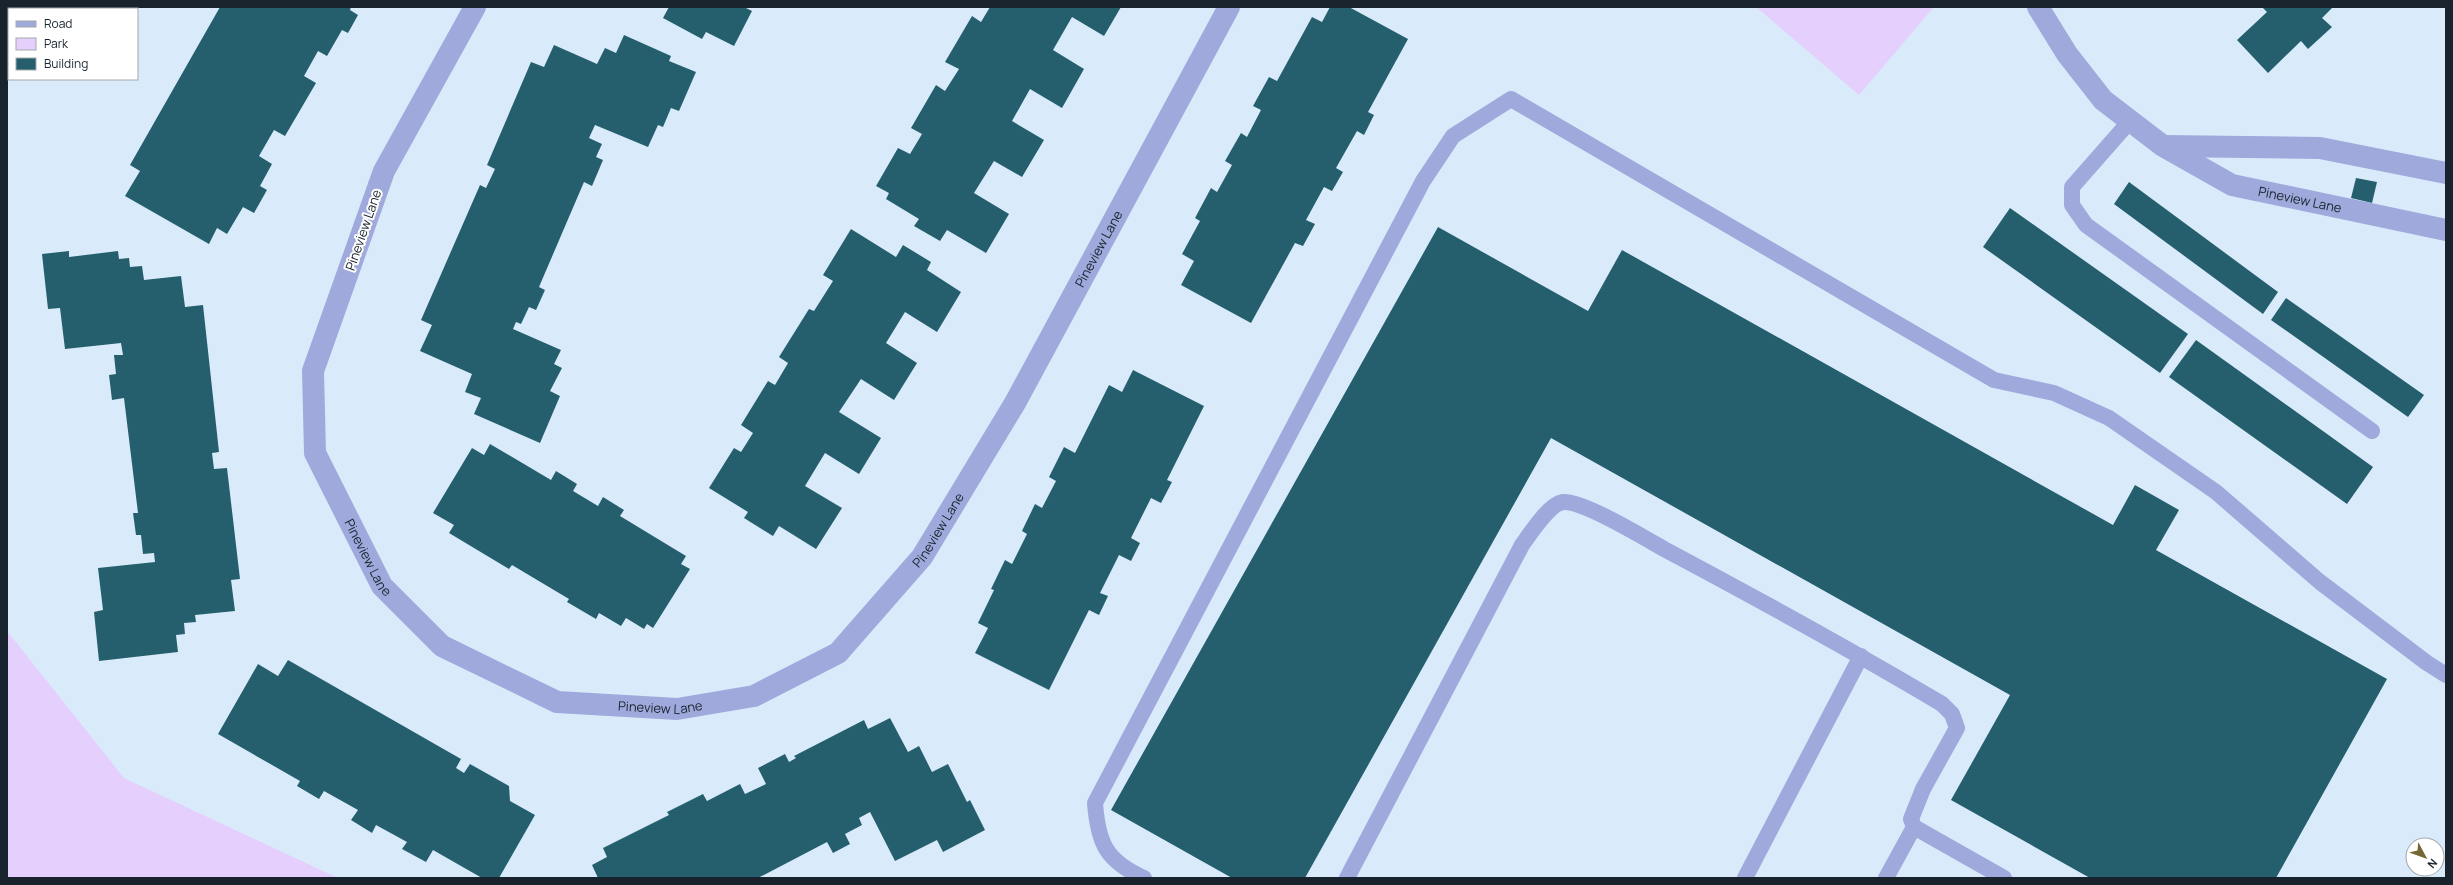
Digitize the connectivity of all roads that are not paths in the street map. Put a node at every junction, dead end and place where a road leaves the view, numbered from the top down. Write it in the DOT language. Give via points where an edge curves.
graph roads {
  1 [pos="475,7"];
  2 [pos="1229,7"];
  3 [pos="2038,7"];
  4 [pos="2130,121"];
  5 [pos="2163,146"];
  6 [pos="2446,173"];
  7 [pos="2446,230"];
  8 [pos="2372,431"];
  9 [pos="1862,656"];
  10 [pos="2446,675"];
  11 [pos="1914,827"];
  12 [pos="1144,878"];
  13 [pos="1347,878"];
  14 [pos="1744,878"];
  15 [pos="1886,878"];
  16 [pos="2004,878"];
  1 -- 2 [label="street, Pineview Lane" via="384,170 313,371 315,453 382,586 442,646 557,702 677,709 754,696 838,653 922,557 1015,403"];
  3 -- 4 [label="street, Pineview Lane" via="2067,54 2102,100"];
  4 -- 5 [label="street, Pineview Lane"];
  4 -- 8 [label="lane" via="2072,187 2072,205 2086,225"];
  5 -- 6 [label="street" via="2320,148"];
  5 -- 7 [label="street, Pineview Lane" via="2232,185"];
  9 -- 11 [label="lane" via="1942,704 1952,714 1957,728 1923,789 1911,819"];
  9 -- 13 [label="lane" via="1623,526 1572,502 1561,502 1542,518 1522,545"];
  9 -- 14 [label="lane"];
  10 -- 12 [label="lane" via="2320,582 2216,492 2109,418 2054,393 1994,380 1511,99 1453,136 1419,188 1095,803 1097,827 1108,856"];
  11 -- 15 [label="lane"];
  11 -- 16 [label="lane"];
}
